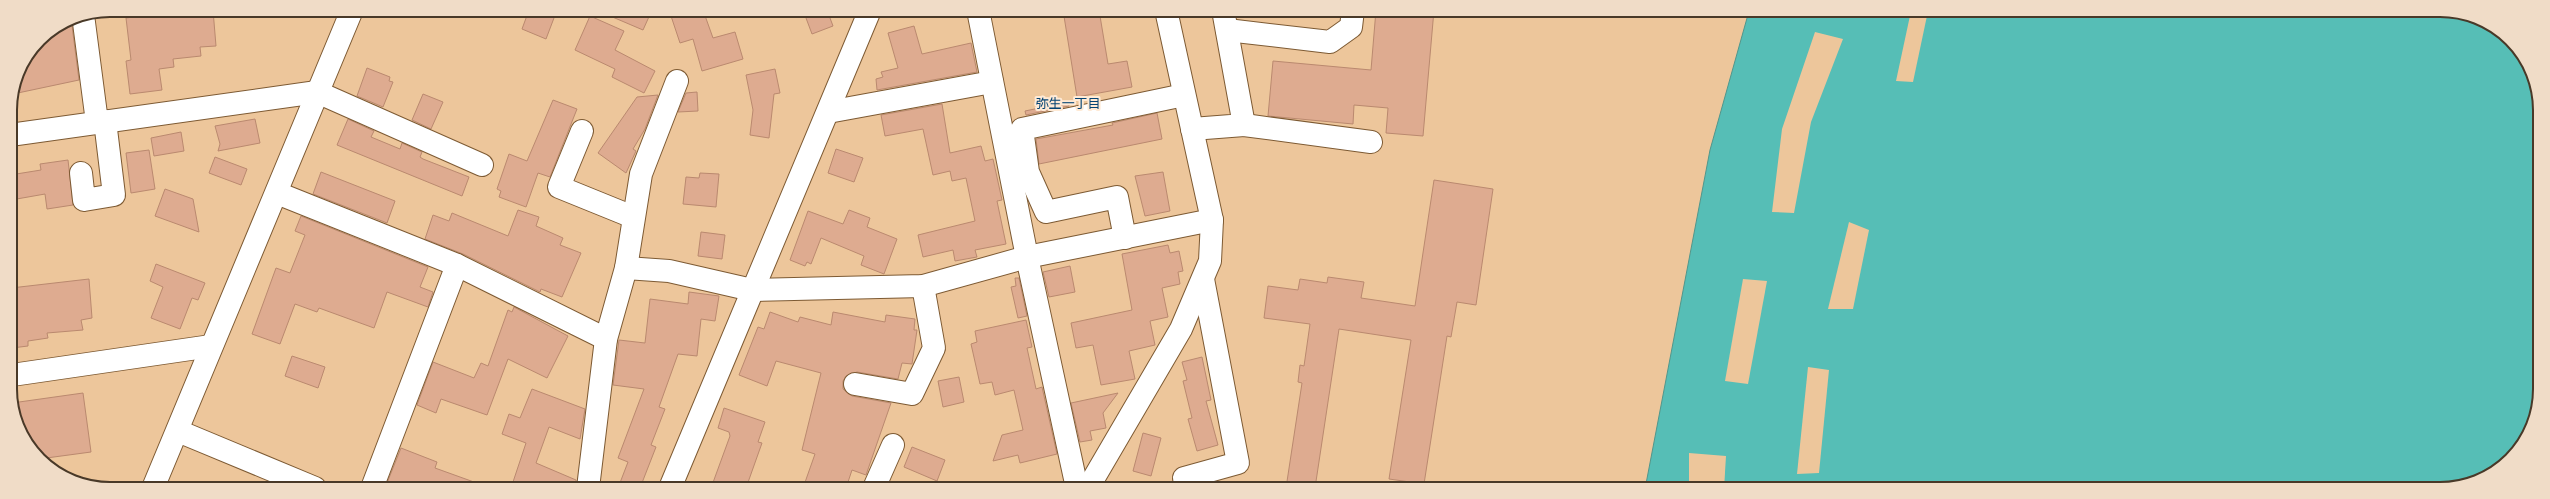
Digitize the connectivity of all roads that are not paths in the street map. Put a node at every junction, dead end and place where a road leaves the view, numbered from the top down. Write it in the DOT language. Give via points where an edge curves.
graph roads {
  1 [pos="349,17"];
  2 [pos="867,17"];
  3 [pos="979,17"];
  4 [pos="1167,17"];
  5 [pos="1352,17"];
  6 [pos="1225,20"];
  7 [pos="84,21"];
  8 [pos="677,81"];
  9 [pos="992,82"];
  10 [pos="317,92"];
  11 [pos="1184,95"];
  12 [pos="828,112"];
  13 [pos="101,122"];
  14 [pos="1244,125"];
  15 [pos="1192,129"];
  16 [pos="582,131"];
  17 [pos="17,133"];
  18 [pos="1371,142"];
  19 [pos="482,166"];
  20 [pos="80,173"];
  21 [pos="276,193"];
  22 [pos="633,217"];
  23 [pos="1212,220"];
  24 [pos="1125,238"];
  25 [pos="1027,258"];
  26 [pos="457,265"];
  27 [pos="626,268"];
  28 [pos="1204,279"];
  29 [pos="923,286"];
  30 [pos="752,290"];
  31 [pos="606,339"];
  32 [pos="211,346"];
  33 [pos="17,374"];
  34 [pos="855,384"];
  35 [pos="178,431"];
  36 [pos="893,444"];
  37 [pos="1184,478"];
  38 [pos="156,482"];
  39 [pos="300,482"];
  40 [pos="374,482"];
  41 [pos="589,482"];
  42 [pos="672,482"];
  43 [pos="877,482"];
  44 [pos="1076,482"];
  45 [pos="1092,482"];
  1 -- 10 [label="street"];
  2 -- 12 [label="street"];
  3 -- 9 [label="street"];
  4 -- 11 [label="street"];
  5 -- 6 [label="street" via="1351,27 1330,42"];
  6 -- 14 [label="street"];
  7 -- 13 [label="street"];
  8 -- 22 [label="street" via="641,174"];
  9 -- 12 [label="street"];
  9 -- 25 [label="street"];
  10 -- 13 [label="street"];
  10 -- 19 [label="street"];
  10 -- 21 [label="street"];
  11 -- 15 [label="street"];
  11 -- 24 [label="street" via="1022,129 1028,172 1046,212 1117,197"];
  12 -- 30 [label="street"];
  13 -- 17 [label="street"];
  13 -- 20 [label="street" via="114,195 84,200"];
  14 -- 15 [label="street"];
  14 -- 18 [label="street"];
  15 -- 23 [label="street"];
  16 -- 22 [label="street" via="559,188"];
  21 -- 26 [label="street"];
  21 -- 32 [label="street"];
  22 -- 27 [label="street"];
  23 -- 24 [label="street"];
  23 -- 28 [label="street" via="1210,261"];
  24 -- 25 [label="street"];
  25 -- 29 [label="street"];
  25 -- 44 [label="street"];
  26 -- 31 [label="street"];
  26 -- 40 [label="street"];
  27 -- 30 [label="street" via="682,274"];
  27 -- 31 [label="street"];
  28 -- 37 [label="street" via="1238,463"];
  28 -- 45 [label="street" via="1181,329"];
  29 -- 30 [label="street"];
  29 -- 34 [label="street" via="934,348 912,394"];
  30 -- 42 [label="street"];
  31 -- 41 [label="street"];
  32 -- 33 [label="street"];
  32 -- 35 [label="street"];
  35 -- 38 [label="street"];
  35 -- 39 [label="street"];
  36 -- 43 [label="street"];
}
